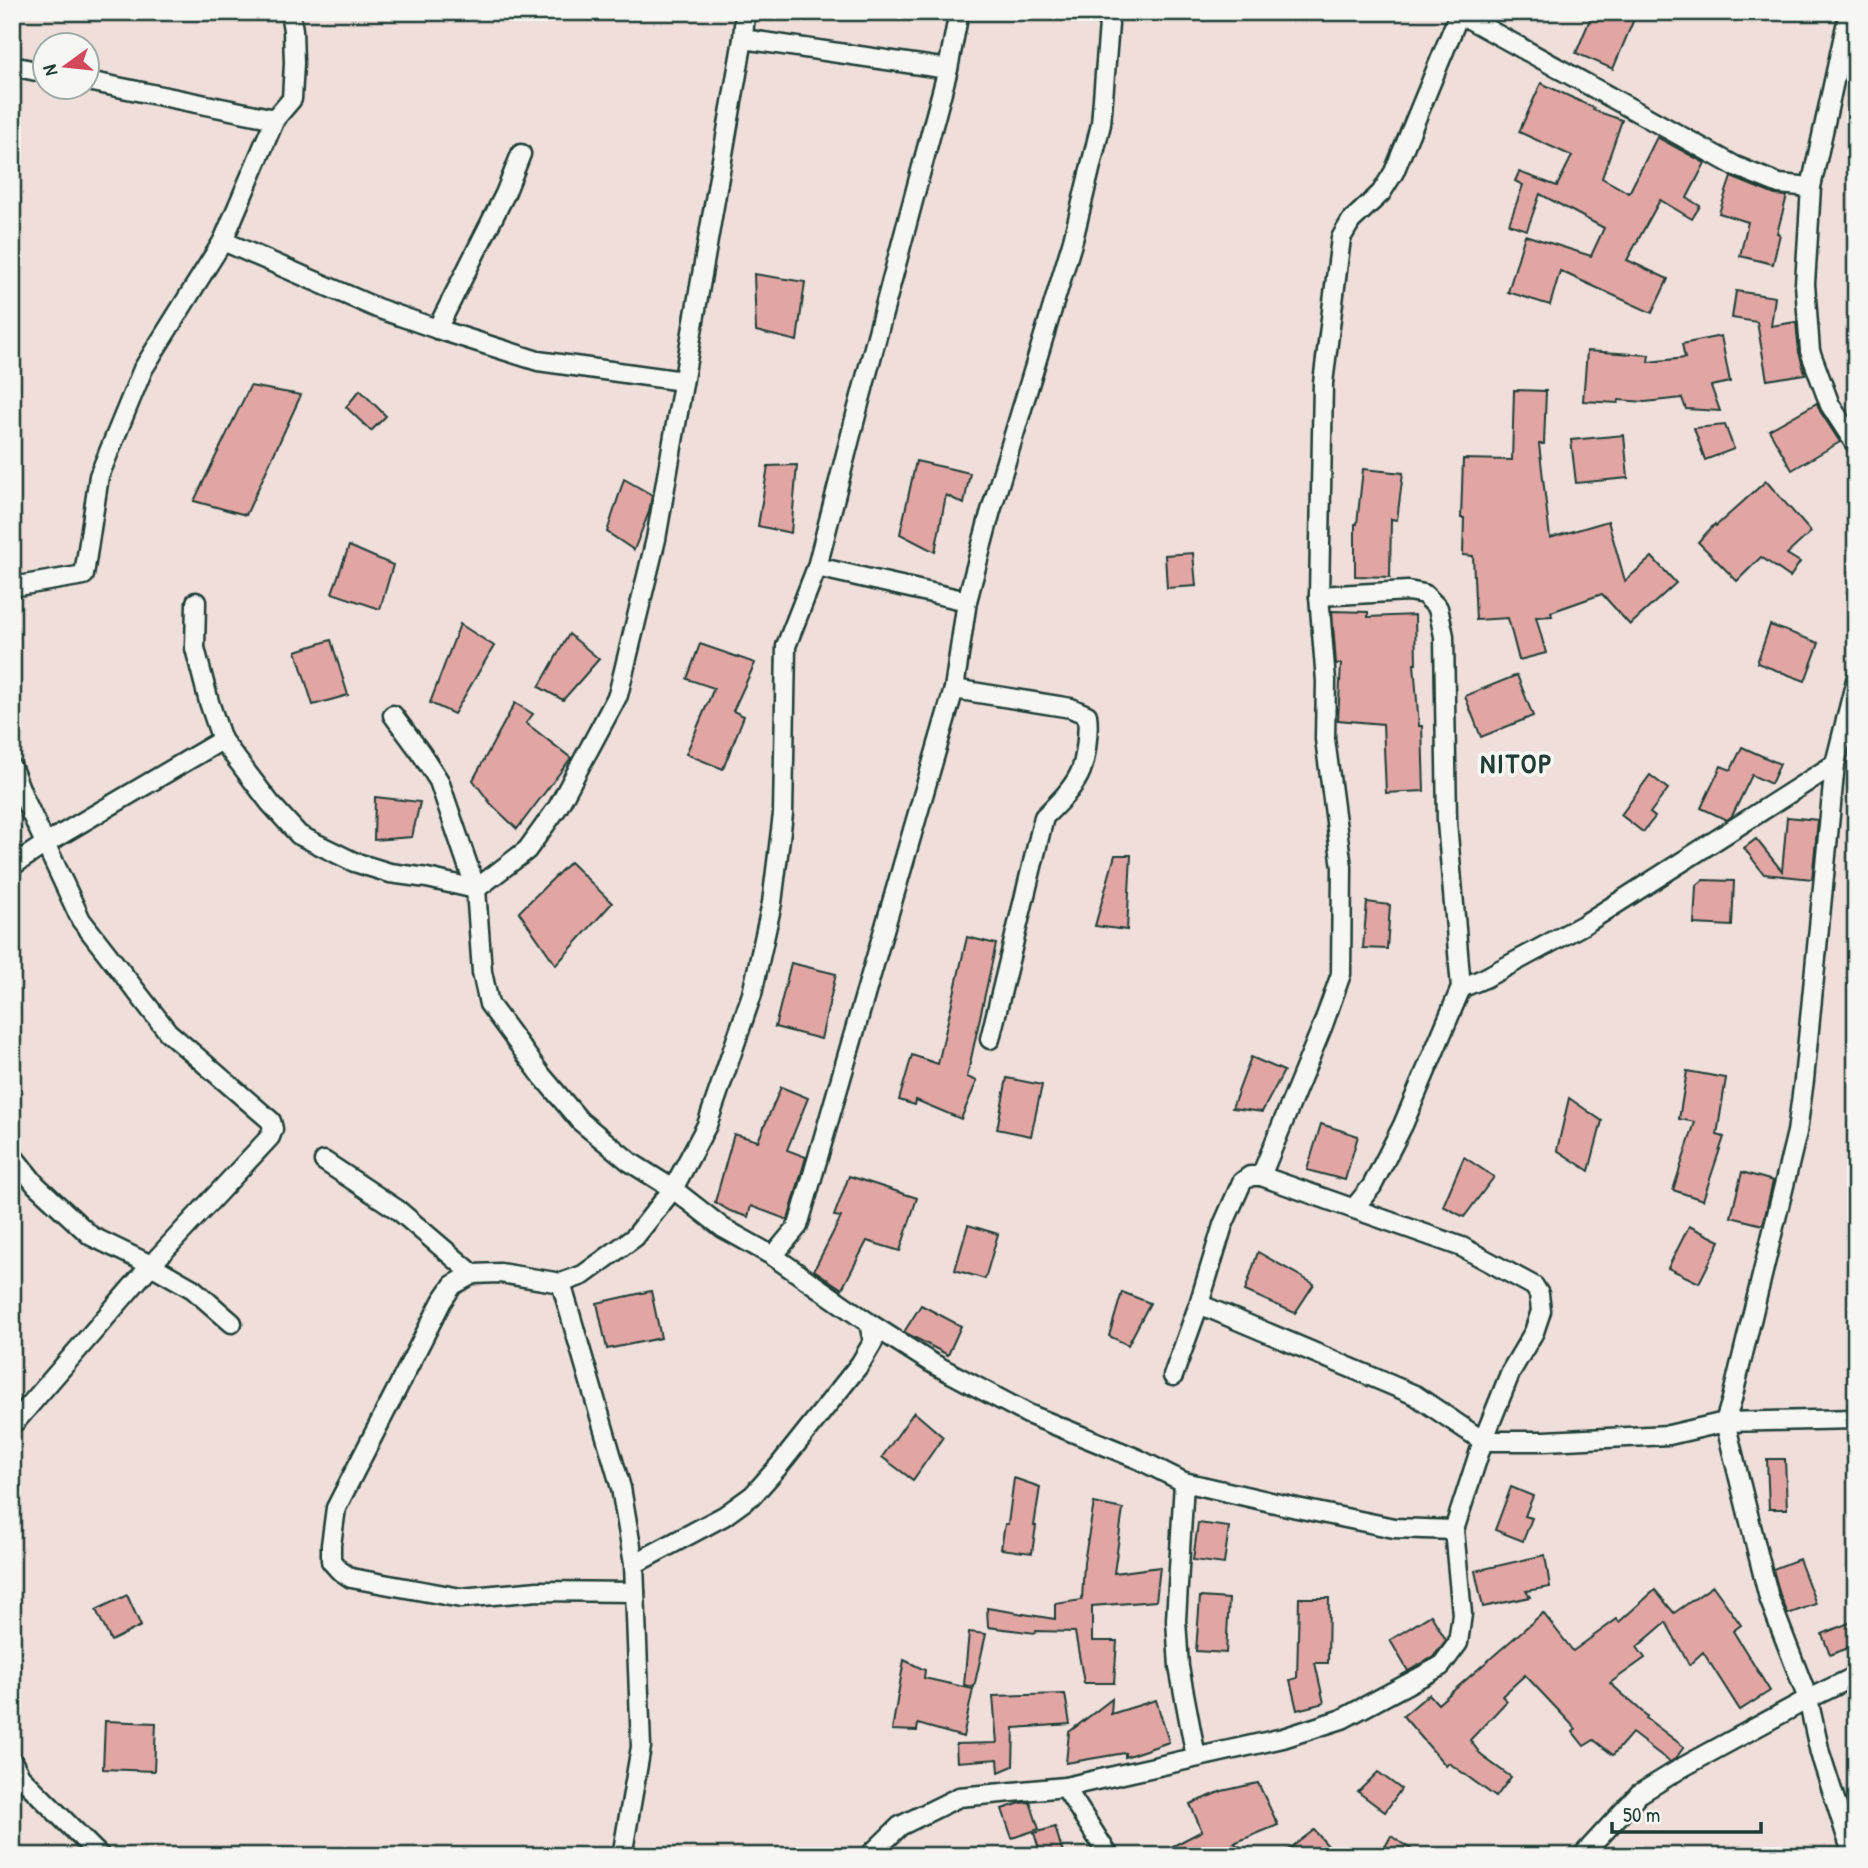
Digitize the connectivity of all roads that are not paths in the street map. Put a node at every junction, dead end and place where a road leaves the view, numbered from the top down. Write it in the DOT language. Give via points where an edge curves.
graph roads {
  1 [pos="289,12"];
  2 [pos="745,12"];
  3 [pos="959,12"];
  4 [pos="1103,12"];
  5 [pos="1849,12"];
  6 [pos="1460,13"];
  7 [pos="743,39"];
  8 [pos="12,66"];
  9 [pos="948,69"];
  10 [pos="32,70"];
  11 [pos="102,84"];
  12 [pos="275,119"];
  13 [pos="521,154"];
  14 [pos="1811,187"];
  15 [pos="223,241"];
  16 [pos="437,329"];
  17 [pos="683,381"];
  18 [pos="1856,445"];
  19 [pos="817,567"];
  20 [pos="12,587"];
  21 [pos="1319,596"];
  22 [pos="967,601"];
  23 [pos="196,602"];
  24 [pos="1856,680"];
  25 [pos="954,689"];
  26 [pos="393,715"];
  27 [pos="222,740"];
  28 [pos="1835,764"];
  29 [pos="12,768"];
  30 [pos="45,844"];
  31 [pos="12,866"];
  32 [pos="476,889"];
  33 [pos="1461,988"];
  34 [pos="990,1039"];
  35 [pos="12,1155"];
  36 [pos="324,1161"];
  37 [pos="1261,1176"];
  38 [pos="673,1189"];
  39 [pos="1354,1208"];
  40 [pos="773,1256"];
  41 [pos="151,1265"];
  42 [pos="473,1274"];
  43 [pos="561,1283"];
  44 [pos="1199,1304"];
  45 [pos="232,1322"];
  46 [pos="869,1323"];
  47 [pos="1173,1376"];
  48 [pos="1856,1419"];
  49 [pos="16,1421"];
  50 [pos="1725,1422"];
  51 [pos="1483,1441"];
  52 [pos="1184,1482"];
  53 [pos="1454,1530"];
  54 [pos="634,1564"];
  55 [pos="635,1592"];
  56 [pos="1856,1676"];
  57 [pos="1808,1699"];
  58 [pos="1196,1757"];
  59 [pos="15,1770"];
  60 [pos="1065,1787"];
  61 [pos="100,1856"];
  62 [pos="622,1856"];
  63 [pos="869,1856"];
  64 [pos="1109,1856"];
  65 [pos="1582,1856"];
  66 [pos="1853,1856"];
  1 -- 12 [label="street" via="292,99"];
  2 -- 7 [label="street"];
  3 -- 9 [label="street"];
  4 -- 22 [label="street" via="1110,23 1101,124 1073,240"];
  5 -- 14 [label="street"];
  6 -- 14 [label="street" via="1735,166 1779,184"];
  6 -- 21 [label="street" via="1394,172 1341,238 1323,383"];
  7 -- 9 [label="street"];
  7 -- 17 [label="street"];
  8 -- 10 [label="street"];
  9 -- 19 [label="street"];
  11 -- 12 [label="street"];
  12 -- 15 [label="street"];
  13 -- 16 [label="street"];
  14 -- 18 [label="street" via="1805,284 1810,351 1830,405"];
  15 -- 16 [label="street"];
  15 -- 20 [label="street" via="143,369 99,476 84,575"];
  16 -- 17 [label="street" via="538,361"];
  17 -- 32 [label="street" via="656,539 618,695 558,807 527,850"];
  19 -- 22 [label="street"];
  19 -- 38 [label="street" via="786,646 783,814 772,903 752,994 707,1125"];
  21 -- 33 [label="street" via="1408,591 1424,594 1438,608 1444,636 1447,822"];
  21 -- 37 [label="street" via="1325,739 1342,867 1341,974"];
  22 -- 25 [label="street"];
  23 -- 27 [label="street" via="195,648"];
  24 -- 28 [label="street"];
  25 -- 34 [label="street" via="1071,709 1087,715 1089,728 1081,773 1044,817"];
  25 -- 40 [label="street" via="798,1226"];
  26 -- 32 [label="street" via="439,781"];
  27 -- 30 [label="street"];
  27 -- 32 [label="street" via="299,835 354,862 390,873"];
  28 -- 33 [label="street" via="1583,925"];
  28 -- 50 [label="street" via="1797,1132"];
  29 -- 30 [label="street"];
  30 -- 31 [label="street"];
  30 -- 41 [label="street" via="81,920 168,1032 271,1121 270,1138"];
  32 -- 38 [label="street" via="489,1004 580,1121 630,1162"];
  33 -- 39 [label="street" via="1403,1125 1372,1186"];
  35 -- 41 [label="street" via="36,1185 91,1236"];
  36 -- 42 [label="street" via="398,1210"];
  37 -- 39 [label="street"];
  37 -- 44 [label="street" via="1242,1182 1223,1225"];
  38 -- 40 [label="street" via="723,1228"];
  38 -- 43 [label="street" via="635,1237 583,1275"];
  39 -- 51 [label="street" via="1462,1247 1534,1286 1539,1294 1541,1311 1534,1332 1511,1371"];
  40 -- 46 [label="street"];
  41 -- 45 [label="street" via="192,1289"];
  41 -- 49 [label="street"];
  42 -- 43 [label="street" via="500,1273"];
  42 -- 55 [label="street" via="453,1285 443,1301 337,1508 331,1561 351,1578 461,1598 538,1591"];
  43 -- 54 [label="street" via="621,1488"];
  44 -- 47 [label="street"];
  44 -- 51 [label="street" via="1415,1395"];
  46 -- 52 [label="street" via="930,1362 1028,1414"];
  46 -- 54 [label="street" via="873,1342 860,1364 753,1495 724,1516"];
  48 -- 50 [label="street"];
  50 -- 51 [label="street" via="1669,1434"];
  50 -- 57 [label="street" via="1769,1598"];
  51 -- 53 [label="street"];
  52 -- 53 [label="street" via="1394,1528"];
  52 -- 58 [label="street" via="1175,1620"];
  53 -- 58 [label="street" via="1462,1614 1458,1643 1441,1666 1342,1720"];
  54 -- 55 [label="street"];
  55 -- 62 [label="street" via="641,1746"];
  56 -- 57 [label="street"];
  57 -- 65 [label="street" via="1639,1794"];
  57 -- 66 [label="street"];
  58 -- 60 [label="street"];
  59 -- 61 [label="street"];
  60 -- 63 [label="street" via="959,1797 900,1826"];
  60 -- 64 [label="street"];
}
